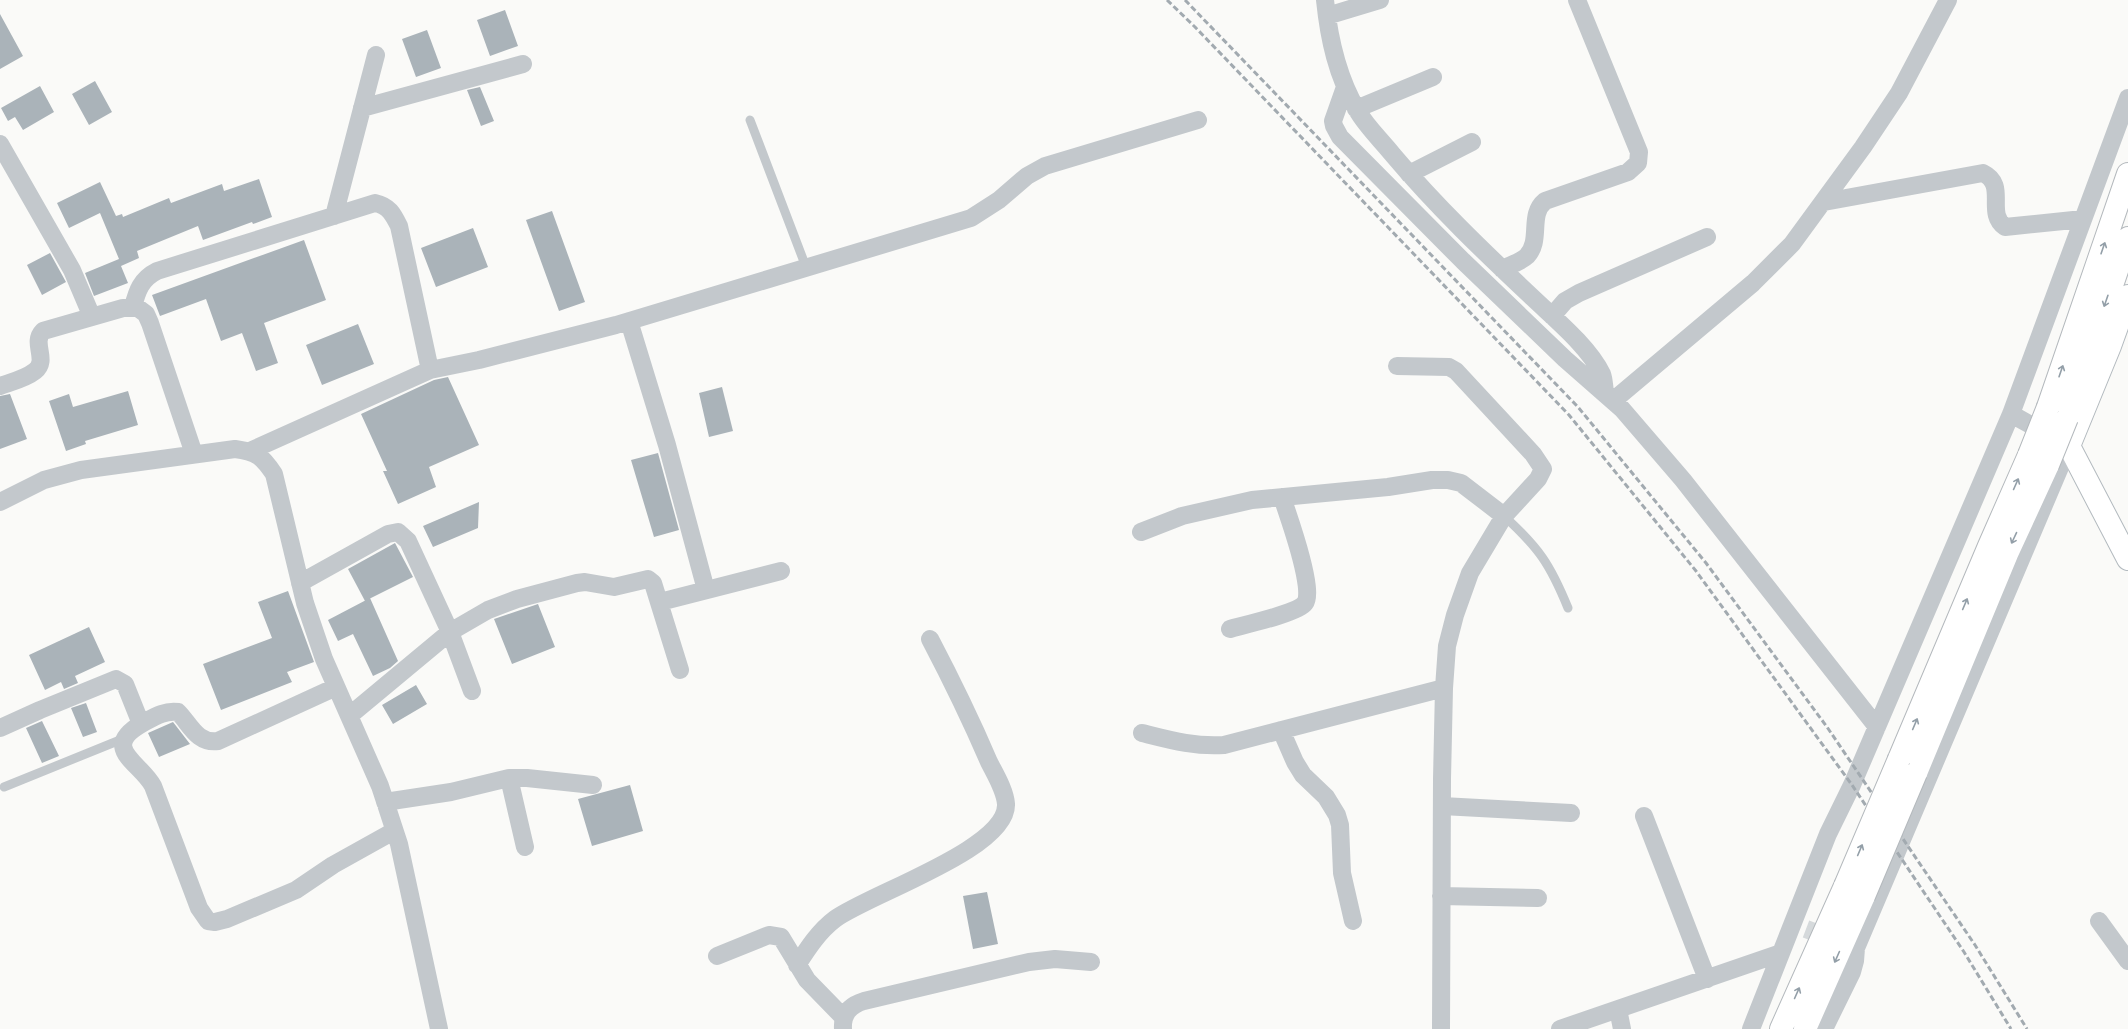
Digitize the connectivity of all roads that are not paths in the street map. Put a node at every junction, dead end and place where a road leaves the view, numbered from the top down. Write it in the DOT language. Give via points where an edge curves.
graph roads {
  1 [pos="1380,0"];
  2 [pos="1577,0"];
  3 [pos="1948,0"];
  4 [pos="1326,8"];
  5 [pos="376,55"];
  6 [pos="523,64"];
  7 [pos="1433,77"];
  8 [pos="1345,87"];
  9 [pos="2128,98"];
  10 [pos="362,108"];
  11 [pos="1356,109"];
  12 [pos="750,120"];
  13 [pos="1198,120"];
  14 [pos="1472,142"];
  15 [pos="0,144"];
  16 [pos="1409,174"];
  17 [pos="2128,174"];
  18 [pos="1824,202"];
  19 [pos="334,216"];
  20 [pos="2083,219"];
  21 [pos="1707,237"];
  22 [pos="2128,238"];
  23 [pos="806,267"];
  24 [pos="1502,269"];
  25 [pos="2128,296"];
  26 [pos="134,307"];
  27 [pos="1552,316"];
  28 [pos="92,317"];
  29 [pos="629,321"];
  30 [pos="1397,366"];
  31 [pos="430,370"];
  32 [pos="0,386"];
  33 [pos="1609,396"];
  34 [pos="2011,414"];
  35 [pos="2070,446"];
  36 [pos="250,451"];
  37 [pos="194,454"];
  38 [pos="1282,497"];
  39 [pos="0,502"];
  40 [pos="1504,516"];
  41 [pos="1141,532"];
  42 [pos="2126,552"];
  43 [pos="781,571"];
  44 [pos="300,583"];
  45 [pos="706,590"];
  46 [pos="660,602"];
  47 [pos="1568,608"];
  48 [pos="1230,629"];
  49 [pos="450,632"];
  50 [pos="930,639"];
  51 [pos="680,670"];
  52 [pos="336,687"];
  53 [pos="1444,688"];
  54 [pos="472,691"];
  55 [pos="349,716"];
  56 [pos="141,724"];
  57 [pos="1877,726"];
  58 [pos="0,728"];
  59 [pos="1281,730"];
  60 [pos="1142,733"];
  61 [pos="125,738"];
  62 [pos="509,778"];
  63 [pos="593,785"];
  64 [pos="4,787"];
  65 [pos="385,802"];
  66 [pos="1442,806"];
  67 [pos="1571,813"];
  68 [pos="1644,816"];
  69 [pos="394,831"];
  70 [pos="525,847"];
  71 [pos="1441,896"];
  72 [pos="1538,898"];
  73 [pos="1353,921"];
  74 [pos="2099,921"];
  75 [pos="1781,953"];
  76 [pos="717,956"];
  77 [pos="2128,961"];
  78 [pos="1091,962"];
  79 [pos="797,965"];
  80 [pos="1706,979"];
  81 [pos="1618,1009"];
  82 [pos="844,1024"];
  83 [pos="439,1029"];
  84 [pos="1440,1029"];
  85 [pos="1560,1029"];
  86 [pos="1622,1029"];
  87 [pos="1751,1029"];
  88 [pos="1781,1029"];
  89 [pos="1805,1029"];
  90 [pos="1824,1029"];
  1 -- 4 [label="street"];
  2 -- 24 [label="street" via="1639,152 1638,163 1628,172 1545,201 1536,212 1531,251 1523,259"];
  3 -- 18 [label="street" via="1899,93"];
  4 -- 8 [label="street" via="1333,54"];
  5 -- 10 [label="street"];
  6 -- 10 [label="street"];
  7 -- 11 [label="street"];
  8 -- 11 [label="street"];
  8 -- 33 [label="street" via="1333,121 1340,137 1469,266 1565,358"];
  9 -- 20 [label="street"];
  10 -- 19 [label="street"];
  11 -- 16 [label="street"];
  12 -- 23 [label="lane"];
  13 -- 23 [label="street" via="1045,166 1026,176 1000,200 971,218"];
  14 -- 16 [label="street"];
  15 -- 28 [label="street" via="72,270"];
  16 -- 24 [label="street"];
  88 -- 17 [label="main road, one-way, bridge" via="1845,886 2029,455 2048,408"];
  18 -- 20 [label="street" via="1983,173 1993,181 1996,188 1997,218 2004,227"];
  18 -- 33 [label="street" via="1792,244 1753,283"];
  19 -- 26 [label="street" via="157,271 140,285 136,292"];
  19 -- 31 [label="street" via="375,203 385,205 392,213 399,226"];
  20 -- 34 [label="street"];
  21 -- 27 [label="street" via="1579,293 1565,301"];
  22 -- 89 [label="main road, one-way, bridge" via="2067,418 2048,465 2007,554 1864,896"];
  23 -- 29 [label="street"];
  24 -- 27 [label="street"];
  25 -- 35 [label="main road"];
  26 -- 28 [label="street"];
  26 -- 37 [label="street" via="146,314 150,323"];
  27 -- 33 [label="street" via="1593,361 1602,375"];
  28 -- 32 [label="street" via="43,332 39,335 38,341 41,365 26,377"];
  29 -- 31 [label="street" via="479,360"];
  29 -- 45 [label="street" via="667,444"];
  30 -- 40 [label="street" via="1449,367 1456,371 1540,463 1542,474"];
  31 -- 36 [label="street"];
  33 -- 57 [label="street" via="1683,480"];
  34 -- 35 [label="street"];
  34 -- 57 [label="street"];
  35 -- 42 [label="main road"];
  35 -- 90 [label="street" via="1856,948 1852,972"];
  36 -- 37 [label="street" via="235,449"];
  36 -- 44 [label="street" via="264,458 274,474"];
  37 -- 39 [label="street" via="81,470 44,480"];
  38 -- 40 [label="street" via="1448,480 1461,484"];
  38 -- 41 [label="street" via="1252,500 1182,516"];
  38 -- 48 [label="street" via="1306,578 1308,596 1305,603 1292,610"];
  40 -- 47 [label="lane" via="1542,554 1554,574"];
  40 -- 53 [label="street" via="1470,573 1455,615 1447,646"];
  43 -- 45 [label="street"];
  44 -- 49 [label="street" via="388,534 398,532 408,542"];
  44 -- 52 [label="street" via="324,659"];
  45 -- 46 [label="street"];
  46 -- 49 [label="street" via="653,583 648,579 614,587 585,582 517,599 488,610"];
  46 -- 51 [label="street"];
  49 -- 54 [label="street"];
  49 -- 55 [label="street"];
  50 -- 79 [label="street" via="962,701 1003,792 1006,809 1002,819 987,835 963,853 835,919 812,941"];
  52 -- 55 [label="street"];
  52 -- 56 [label="street" via="218,742 203,740 178,712 160,714"];
  53 -- 59 [label="street"];
  53 -- 66 [label="street"];
  55 -- 65 [label="street"];
  56 -- 58 [label="street" via="125,684 116,679"];
  56 -- 61 [label="street"];
  57 -- 75 [label="street" via="1828,834 1800,926"];
  59 -- 60 [label="street" via="1224,745 1206,746 1190,745"];
  59 -- 73 [label="street" via="1303,775 1326,797 1337,815 1340,825 1342,873"];
  61 -- 64 [label="lane"];
  61 -- 69 [label="street" via="123,751 154,786 199,908 208,921 227,919 296,890 333,865"];
  62 -- 63 [label="street"];
  62 -- 65 [label="street" via="451,792"];
  62 -- 70 [label="street"];
  65 -- 69 [label="street"];
  66 -- 67 [label="street"];
  66 -- 71 [label="street"];
  68 -- 80 [label="street"];
  69 -- 83 [label="street"];
  71 -- 72 [label="street"];
  71 -- 84 [label="street"];
  74 -- 77 [label="street"];
  75 -- 80 [label="street"];
  75 -- 87 [label="street"];
  76 -- 79 [label="street" via="769,935 775,935 781,937"];
  78 -- 82 [label="street" via="1055,959 1014,966 864,1001 854,1004"];
  79 -- 82 [label="street"];
  80 -- 81 [label="street"];
  81 -- 85 [label="street"];
  81 -- 86 [label="street"];
}
